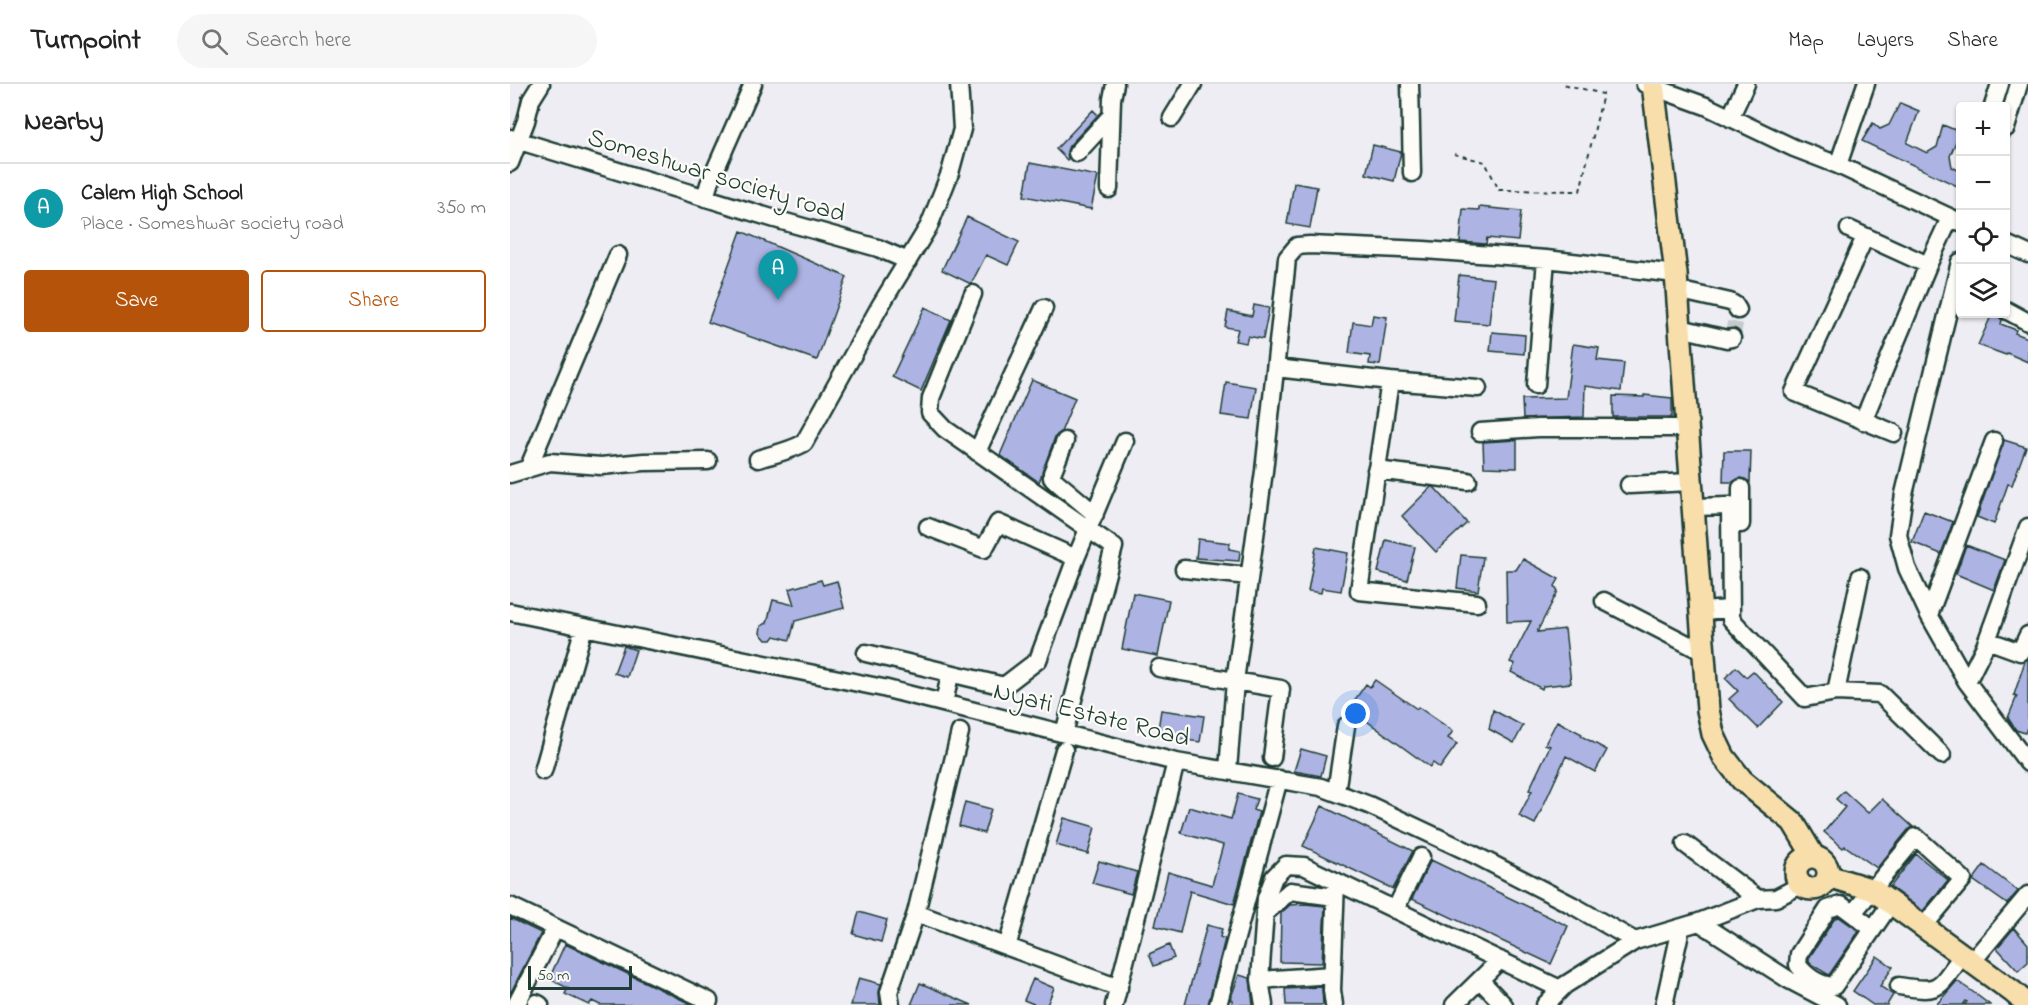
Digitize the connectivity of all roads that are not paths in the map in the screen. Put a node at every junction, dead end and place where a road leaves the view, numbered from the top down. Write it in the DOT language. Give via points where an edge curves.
graph roads {
  1 [pos="541,84"];
  2 [pos="753,84"];
  3 [pos="959,84"];
  4 [pos="1115,84"];
  5 [pos="1194,84"];
  6 [pos="1410,84"];
  7 [pos="1746,84"];
  8 [pos="1866,84"];
  9 [pos="2000,84"];
  10 [pos="2019,84"];
  11 [pos="1651,85"];
  12 [pos="1994,102"];
  13 [pos="2010,114"];
  14 [pos="1111,116"];
  15 [pos="1172,118"];
  16 [pos="1730,118"];
  17 [pos="514,139"];
  18 [pos="1077,153"];
  19 [pos="510,163"];
  20 [pos="1838,165"];
  21 [pos="1412,174"];
  22 [pos="1109,189"];
  23 [pos="705,198"];
  24 [pos="1955,220"];
  25 [pos="1849,229"];
  26 [pos="1865,237"];
  27 [pos="2010,246"];
  28 [pos="2028,254"];
  29 [pos="618,255"];
  30 [pos="1546,259"];
  31 [pos="908,261"];
  32 [pos="1928,265"];
  33 [pos="1676,282"];
  34 [pos="1956,293"];
  35 [pos="973,294"];
  36 [pos="1044,308"];
  37 [pos="1738,310"];
  38 [pos="2010,312"];
  39 [pos="2028,322"];
  40 [pos="1680,328"];
  41 [pos="1732,338"];
  42 [pos="1275,368"];
  43 [pos="1390,381"];
  44 [pos="1536,385"];
  45 [pos="1478,388"];
  46 [pos="1863,421"];
  47 [pos="1687,428"];
  48 [pos="1480,432"];
  49 [pos="1894,433"];
  50 [pos="1065,441"];
  51 [pos="1125,441"];
  52 [pos="1994,441"];
  53 [pos="977,452"];
  54 [pos="758,459"];
  55 [pos="708,461"];
  56 [pos="528,469"];
  57 [pos="1376,470"];
  58 [pos="510,474"];
  59 [pos="1468,481"];
  60 [pos="1690,482"];
  61 [pos="1629,485"];
  62 [pos="1741,488"];
  63 [pos="1693,507"];
  64 [pos="1095,513"];
  65 [pos="928,527"];
  66 [pos="2028,527"];
  67 [pos="1089,530"];
  68 [pos="1076,558"];
  69 [pos="1184,569"];
  70 [pos="1248,576"];
  71 [pos="1860,577"];
  72 [pos="1604,602"];
  73 [pos="1476,603"];
  74 [pos="1731,609"];
  75 [pos="1700,611"];
  76 [pos="510,612"];
  77 [pos="1929,615"];
  78 [pos="584,627"];
  79 [pos="1743,630"];
  80 [pos="2028,635"];
  81 [pos="1987,640"];
  82 [pos="1703,652"];
  83 [pos="866,653"];
  84 [pos="1159,668"];
  85 [pos="950,675"];
  86 [pos="1235,681"];
  87 [pos="1967,682"];
  88 [pos="1836,692"];
  89 [pos="944,703"];
  90 [pos="1346,726"];
  91 [pos="960,732"];
  92 [pos="1064,742"];
  93 [pos="1942,755"];
  94 [pos="2027,756"];
  95 [pos="1272,758"];
  96 [pos="1176,762"];
  97 [pos="1228,770"];
  98 [pos="543,771"];
  99 [pos="1279,779"];
  100 [pos="1336,792"];
  101 [pos="1685,844"];
  102 [pos="1421,857"];
  103 [pos="1815,857"];
  104 [pos="1828,876"];
  105 [pos="1801,885"];
  106 [pos="1336,889"];
  107 [pos="1874,890"];
  108 [pos="2028,895"];
  109 [pos="1758,899"];
  110 [pos="1891,903"];
  111 [pos="510,906"];
  112 [pos="1395,910"];
  113 [pos="916,913"];
  114 [pos="1265,913"];
  115 [pos="1852,913"];
  116 [pos="1699,922"];
  117 [pos="1681,927"];
  118 [pos="1923,927"];
  119 [pos="1873,928"];
  120 [pos="555,929"];
  121 [pos="1635,940"];
  122 [pos="1007,947"];
  123 [pos="1967,959"];
  124 [pos="1500,960"];
  125 [pos="1332,975"];
  126 [pos="1260,980"];
  127 [pos="1480,980"];
  128 [pos="1899,986"];
  129 [pos="1119,988"];
  130 [pos="1560,990"];
  131 [pos="516,1005"];
  132 [pos="707,1005"];
  133 [pos="891,1005"];
  134 [pos="1114,1005"];
  135 [pos="1218,1005"];
  136 [pos="1264,1005"];
  137 [pos="1334,1005"];
  138 [pos="1454,1005"];
  139 [pos="1504,1005"];
  140 [pos="1545,1005"];
  141 [pos="1664,1005"];
  142 [pos="1837,1005"];
  143 [pos="2028,1005"];
  1 -- 17 [label="street"];
  2 -- 23 [label="street"];
  3 -- 31 [label="street" via="959,144 929,226"];
  4 -- 14 [label="street"];
  5 -- 15 [label="street"];
  6 -- 21 [label="street"];
  7 -- 16 [label="street"];
  8 -- 20 [label="street"];
  9 -- 12 [label="street"];
  10 -- 13 [label="street"];
  11 -- 16 [label="street"];
  11 -- 33 [label="main road"];
  14 -- 18 [label="street"];
  14 -- 22 [label="street"];
  16 -- 20 [label="street"];
  17 -- 19 [label="street"];
  17 -- 23 [label="street, Someshwar society road"];
  20 -- 24 [label="street"];
  23 -- 31 [label="street, Someshwar society road" via="878,248"];
  24 -- 32 [label="street"];
  25 -- 26 [label="street"];
  26 -- 32 [label="street"];
  26 -- 46 [label="street" via="1794,393"];
  27 -- 28 [label="street"];
  29 -- 56 [label="street"];
  30 -- 33 [label="street"];
  30 -- 42 [label="street" via="1297,246 1287,258"];
  30 -- 44 [label="street"];
  31 -- 54 [label="street" via="804,443"];
  32 -- 46 [label="street"];
  33 -- 37 [label="street" via="1730,302"];
  33 -- 40 [label="main road"];
  34 -- 77 [label="street" via="1904,494 1898,535 1907,568"];
  35 -- 53 [label="street" via="931,398 930,412 945,429"];
  36 -- 53 [label="street"];
  38 -- 39 [label="street"];
  40 -- 41 [label="street"];
  40 -- 47 [label="main road"];
  42 -- 43 [label="street"];
  42 -- 70 [label="street"];
  43 -- 45 [label="street"];
  43 -- 57 [label="street"];
  46 -- 49 [label="street"];
  47 -- 48 [label="street"];
  47 -- 60 [label="main road"];
  50 -- 64 [label="street" via="1052,477"];
  51 -- 64 [label="street"];
  52 -- 77 [label="street"];
  53 -- 67 [label="street"];
  55 -- 56 [label="street" via="601,466 550,462"];
  56 -- 58 [label="street"];
  57 -- 59 [label="street"];
  57 -- 73 [label="street" via="1359,591"];
  60 -- 61 [label="street"];
  60 -- 63 [label="main road"];
  62 -- 79 [label="street"];
  63 -- 74 [label="street" via="1730,507"];
  63 -- 75 [label="main road"];
  64 -- 67 [label="street"];
  65 -- 68 [label="street" via="984,549 998,523"];
  66 -- 81 [label="street"];
  67 -- 68 [label="street"];
  67 -- 92 [label="street" via="1114,547"];
  68 -- 85 [label="street" via="1038,660 1004,686"];
  69 -- 70 [label="street"];
  70 -- 86 [label="street"];
  71 -- 88 [label="street"];
  72 -- 82 [label="street"];
  74 -- 75 [label="street"];
  74 -- 79 [label="street" via="1731,619"];
  75 -- 82 [label="main road"];
  76 -- 78 [label="street, Nyati Estate Road"];
  77 -- 87 [label="street"];
  78 -- 89 [label="street, Nyati Estate Road"];
  78 -- 98 [label="street"];
  79 -- 88 [label="street" via="1805,698"];
  80 -- 81 [label="street" via="2020,652"];
  81 -- 87 [label="street"];
  82 -- 103 [label="main road" via="1708,710 1713,734 1724,757 1742,780 1793,822"];
  83 -- 85 [label="street"];
  84 -- 86 [label="street"];
  85 -- 89 [label="street"];
  86 -- 95 [label="street" via="1281,689"];
  86 -- 97 [label="street"];
  87 -- 94 [label="street"];
  88 -- 93 [label="street" via="1880,694"];
  89 -- 92 [label="street, Nyati Estate Road"];
  90 -- 100 [label="street"];
  91 -- 113 [label="street"];
  92 -- 96 [label="street, Nyati Estate Road"];
  92 -- 122 [label="street"];
  96 -- 97 [label="street, Nyati Estate Road"];
  96 -- 129 [label="street"];
  97 -- 99 [label="street, Nyati Estate Road"];
  99 -- 100 [label="street, Nyati Estate Road"];
  99 -- 135 [label="street"];
  100 -- 121 [label="street, Nyati Estate Road" via="1473,854"];
  101 -- 109 [label="street"];
  102 -- 112 [label="street"];
  103 -- 104 [label="main road" via="1823,862"];
  103 -- 105 [label="main road" via="1804,859 1797,866 1796,877"];
  104 -- 105 [label="main road" via="1818,888"];
  104 -- 107 [label="main road"];
  105 -- 109 [label="street" via="1776,898"];
  106 -- 112 [label="street"];
  106 -- 114 [label="street" via="1290,891"];
  106 -- 114 [label="street" via="1304,866 1286,865 1274,877"];
  106 -- 125 [label="street"];
  107 -- 110 [label="main road"];
  107 -- 115 [label="street"];
  107 -- 118 [label="street" via="1916,837 1964,879"];
  108 -- 123 [label="street"];
  109 -- 116 [label="street"];
  110 -- 118 [label="main road"];
  110 -- 119 [label="street"];
  111 -- 120 [label="street"];
  112 -- 124 [label="street"];
  113 -- 122 [label="street"];
  113 -- 133 [label="street" via="889,992"];
  114 -- 126 [label="street"];
  115 -- 119 [label="street"];
  115 -- 119 [label="street" via="1841,904 1828,909 1799,954 1798,964 1804,973 1834,986"];
  116 -- 117 [label="street"];
  116 -- 142 [label="street" via="1789,980"];
  117 -- 121 [label="street"];
  117 -- 141 [label="street"];
  118 -- 123 [label="main road"];
  120 -- 131 [label="street"];
  120 -- 132 [label="street" via="709,1001"];
  121 -- 130 [label="street"];
  122 -- 129 [label="street"];
  123 -- 128 [label="street" via="1939,987 1925,991"];
  123 -- 143 [label="main road"];
  124 -- 127 [label="street"];
  124 -- 130 [label="street"];
  125 -- 126 [label="street"];
  125 -- 137 [label="street"];
  126 -- 136 [label="street"];
  127 -- 138 [label="street"];
  127 -- 139 [label="street"];
  129 -- 134 [label="street"];
  130 -- 140 [label="street"];
}
